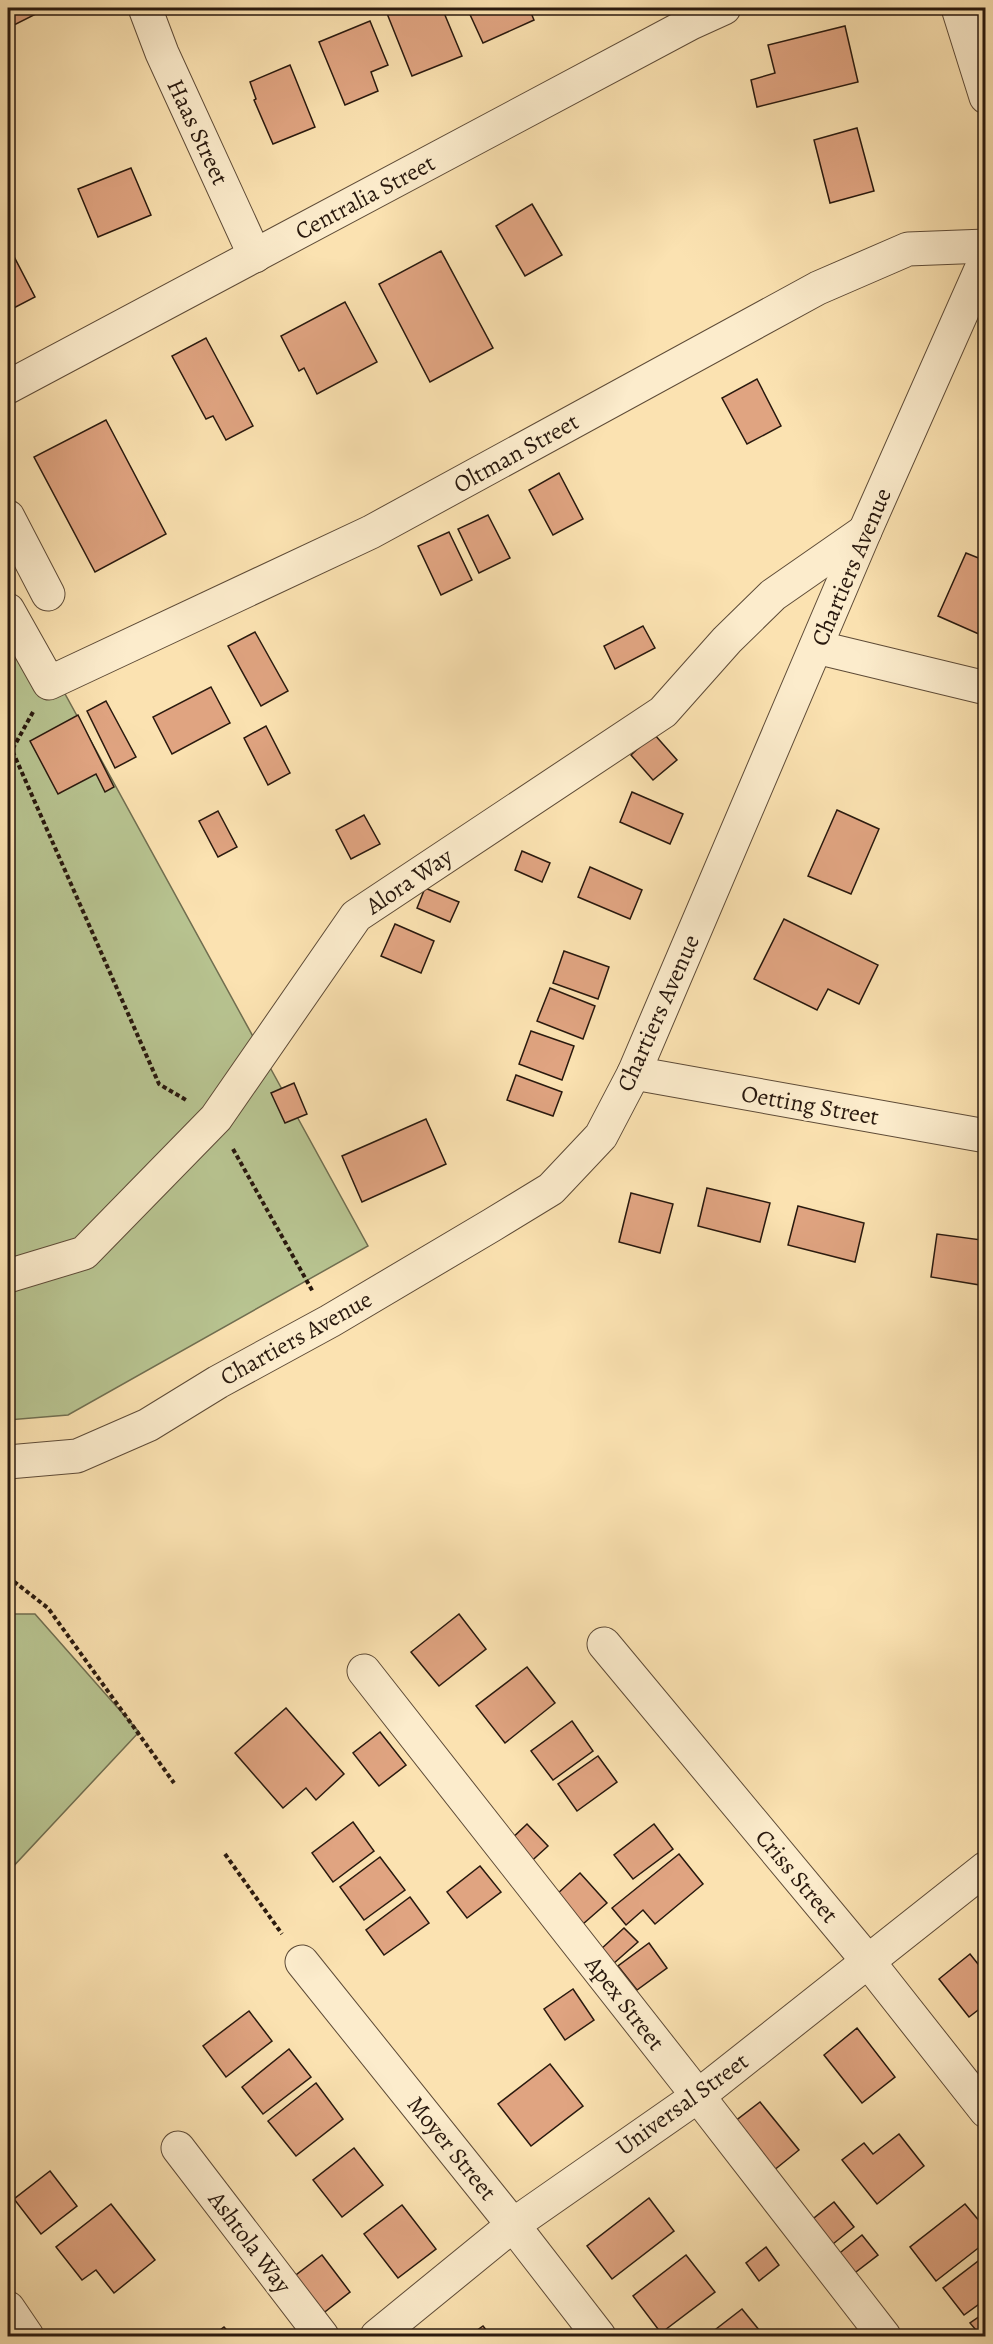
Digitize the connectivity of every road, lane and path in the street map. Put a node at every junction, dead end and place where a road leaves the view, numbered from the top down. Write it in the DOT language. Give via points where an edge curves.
graph roads {
  1 [pos="145,8"];
  2 [pos="724,8"];
  3 [pos="958,8"];
  4 [pos="986,97"];
  5 [pos="986,246"];
  6 [pos="255,256"];
  7 [pos="986,258"];
  8 [pos="8,387"];
  9 [pos="8,517"];
  10 [pos="865,531"];
  11 [pos="48,594"];
  12 [pos="8,610"];
  13 [pos="816,646"];
  14 [pos="50,683"];
  15 [pos="986,688"];
  16 [pos="634,1073"];
  17 [pos="216,1118"];
  18 [pos="986,1136"];
  19 [pos="8,1276"];
  20 [pos="330,1321"];
  21 [pos="8,1462"];
  22 [pos="8,1577"];
  23 [pos="604,1644"];
  24 [pos="364,1671"];
  25 [pos="174,1783"];
  26 [pos="225,1854"];
  27 [pos="986,1868"];
  28 [pos="867,1960"];
  29 [pos="302,1962"];
  30 [pos="698,2096"];
  31 [pos="986,2111"];
  32 [pos="178,2148"];
  33 [pos="513,2225"];
  34 [pos="8,2308"];
  35 [pos="27,2337"];
  36 [pos="322,2337"];
  37 [pos="377,2337"];
  38 [pos="599,2337"];
  39 [pos="884,2337"];
  1 -- 6 [label="street, Haas Street"];
  2 -- 6 [label="street, Centralia Street"];
  3 -- 4 [label="street"];
  5 -- 14 [label="street, Oltman Street" via="908,249 818,288 371,532"];
  6 -- 8 [label="street, Centralia Street"];
  7 -- 10 [label="street, Chartiers Avenue"];
  9 -- 11 [label="street"];
  10 -- 13 [label="street, Chartiers Avenue"];
  10 -- 17 [label="street, Alora Way" via="773,595 663,712 356,916"];
  12 -- 14 [label="street"];
  13 -- 15 [label="street"];
  13 -- 16 [label="street, Chartiers Avenue"];
  14 -- 17 [label="path" via="12,750 159,1084"];
  16 -- 18 [label="street, Oetting Street"];
  16 -- 20 [label="street, Chartiers Avenue" via="601,1136 550,1189"];
  17 -- 19 [label="street, Alora Way" via="84,1253"];
  17 -- 20 [label="path"];
  20 -- 21 [label="street, Chartiers Avenue" via="148,1425 77,1456"];
  22 -- 25 [label="path" via="48,1608"];
  23 -- 28 [label="street, Criss Street"];
  24 -- 30 [label="street, Apex Street"];
  26 -- 29 [label="path"];
  27 -- 28 [label="street, Universal Street"];
  28 -- 30 [label="street, Universal Street"];
  28 -- 31 [label="street, Criss Street"];
  29 -- 33 [label="street, Moyer Street"];
  30 -- 33 [label="street, Universal Street"];
  30 -- 39 [label="street, Apex Street"];
  32 -- 36 [label="street, Ashtola Way"];
  33 -- 37 [label="street, Universal Street"];
  33 -- 38 [label="street, Moyer Street"];
  34 -- 35 [label="street"];
}
